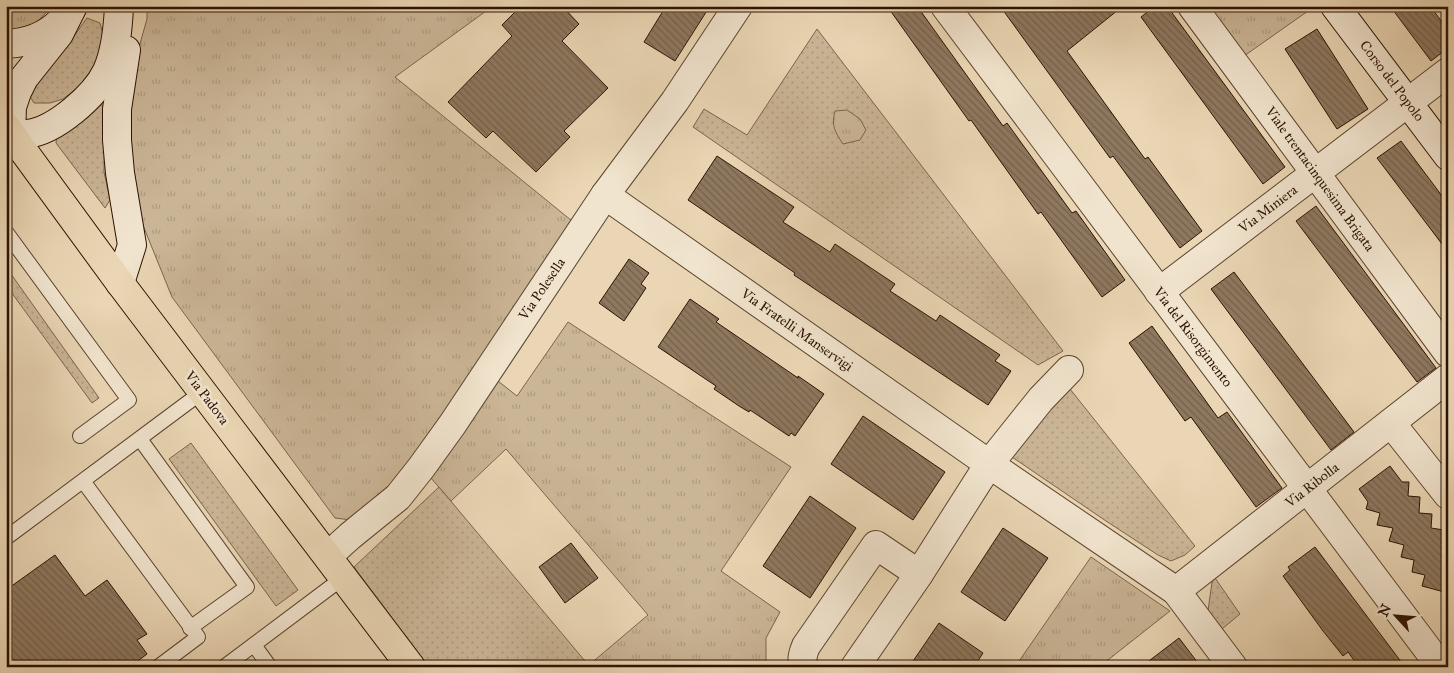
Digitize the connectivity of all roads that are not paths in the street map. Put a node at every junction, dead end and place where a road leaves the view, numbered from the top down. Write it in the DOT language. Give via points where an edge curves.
graph roads {
  1 [pos="119,6"];
  2 [pos="126,6"];
  3 [pos="738,6"];
  4 [pos="945,6"];
  5 [pos="1192,6"];
  6 [pos="1335,6"];
  7 [pos="72,8"];
  8 [pos="6,44"];
  9 [pos="1448,72"];
  10 [pos="1408,103"];
  11 [pos="8,133"];
  12 [pos="1448,156"];
  13 [pos="1315,173"];
  14 [pos="605,195"];
  15 [pos="6,232"];
  16 [pos="120,282"];
  17 [pos="1159,292"];
  18 [pos="1448,352"];
  19 [pos="1069,370"];
  20 [pos="1448,378"];
  21 [pos="202,392"];
  22 [pos="1391,423"];
  23 [pos="80,436"];
  24 [pos="140,439"];
  25 [pos="989,464"];
  26 [pos="83,481"];
  27 [pos="1307,489"];
  28 [pos="1448,495"];
  29 [pos="6,538"];
  30 [pos="336,566"];
  31 [pos="919,574"];
  32 [pos="1176,591"];
  33 [pos="190,628"];
  34 [pos="254,645"];
  35 [pos="158,667"];
  36 [pos="224,667"];
  37 [pos="270,667"];
  38 [pos="411,667"];
  39 [pos="804,667"];
  40 [pos="854,667"];
  41 [pos="1233,667"];
  42 [pos="1441,667"];
  1 -- 11 [label="street" via="114,50 100,83 88,97 53,124 27,134"];
  2 -- 16 [label="street" via="126,51 117,109 117,140 132,245"];
  3 -- 14 [label="street, Via Polesella" via="675,101"];
  4 -- 17 [label="street, Via del Risorgimento"];
  5 -- 13 [label="street, Viale trentacinquesima Brigata"];
  6 -- 10 [label="street, Corso del Popolo"];
  7 -- 8 [label="street" via="56,26 41,36 29,42"];
  7 -- 11 [label="street" via="59,34 24,78 12,107"];
  9 -- 10 [label="street, Via Miniera"];
  10 -- 12 [label="street, Corso del Popolo"];
  10 -- 13 [label="street, Via Miniera"];
  11 -- 16 [label="main road, Via Padova"];
  13 -- 17 [label="street, Via Miniera"];
  13 -- 18 [label="street, Viale trentacinquesima Brigata"];
  14 -- 25 [label="street, Via Fratelli Manservigi"];
  14 -- 30 [label="street, Via Polesella" via="421,468 398,497 350,536"];
  15 -- 23 [label="lane" via="129,400"];
  16 -- 21 [label="main road, Via Padova"];
  17 -- 27 [label="street, Via del Risorgimento"];
  19 -- 25 [label="street" via="1041,399"];
  20 -- 22 [label="street, Via Ribolla"];
  21 -- 24 [label="lane"];
  21 -- 30 [label="main road, Via Padova"];
  22 -- 27 [label="street, Via Ribolla"];
  22 -- 28 [label="street"];
  24 -- 26 [label="lane"];
  24 -- 33 [label="lane" via="246,587"];
  25 -- 31 [label="street"];
  25 -- 32 [label="street, Via Fratelli Manservigi"];
  26 -- 29 [label="lane"];
  26 -- 33 [label="lane"];
  27 -- 32 [label="street, Via Ribolla"];
  27 -- 42 [label="street, Via del Risorgimento"];
  30 -- 34 [label="lane" via="276,629"];
  30 -- 38 [label="main road, Via Padova"];
  31 -- 39 [label="street" via="876,545 806,646"];
  31 -- 40 [label="street"];
  32 -- 41 [label="street, Via Fratelli Manservigi"];
  33 -- 35 [label="lane" via="198,638"];
  34 -- 36 [label="lane"];
  34 -- 37 [label="lane"];
}
